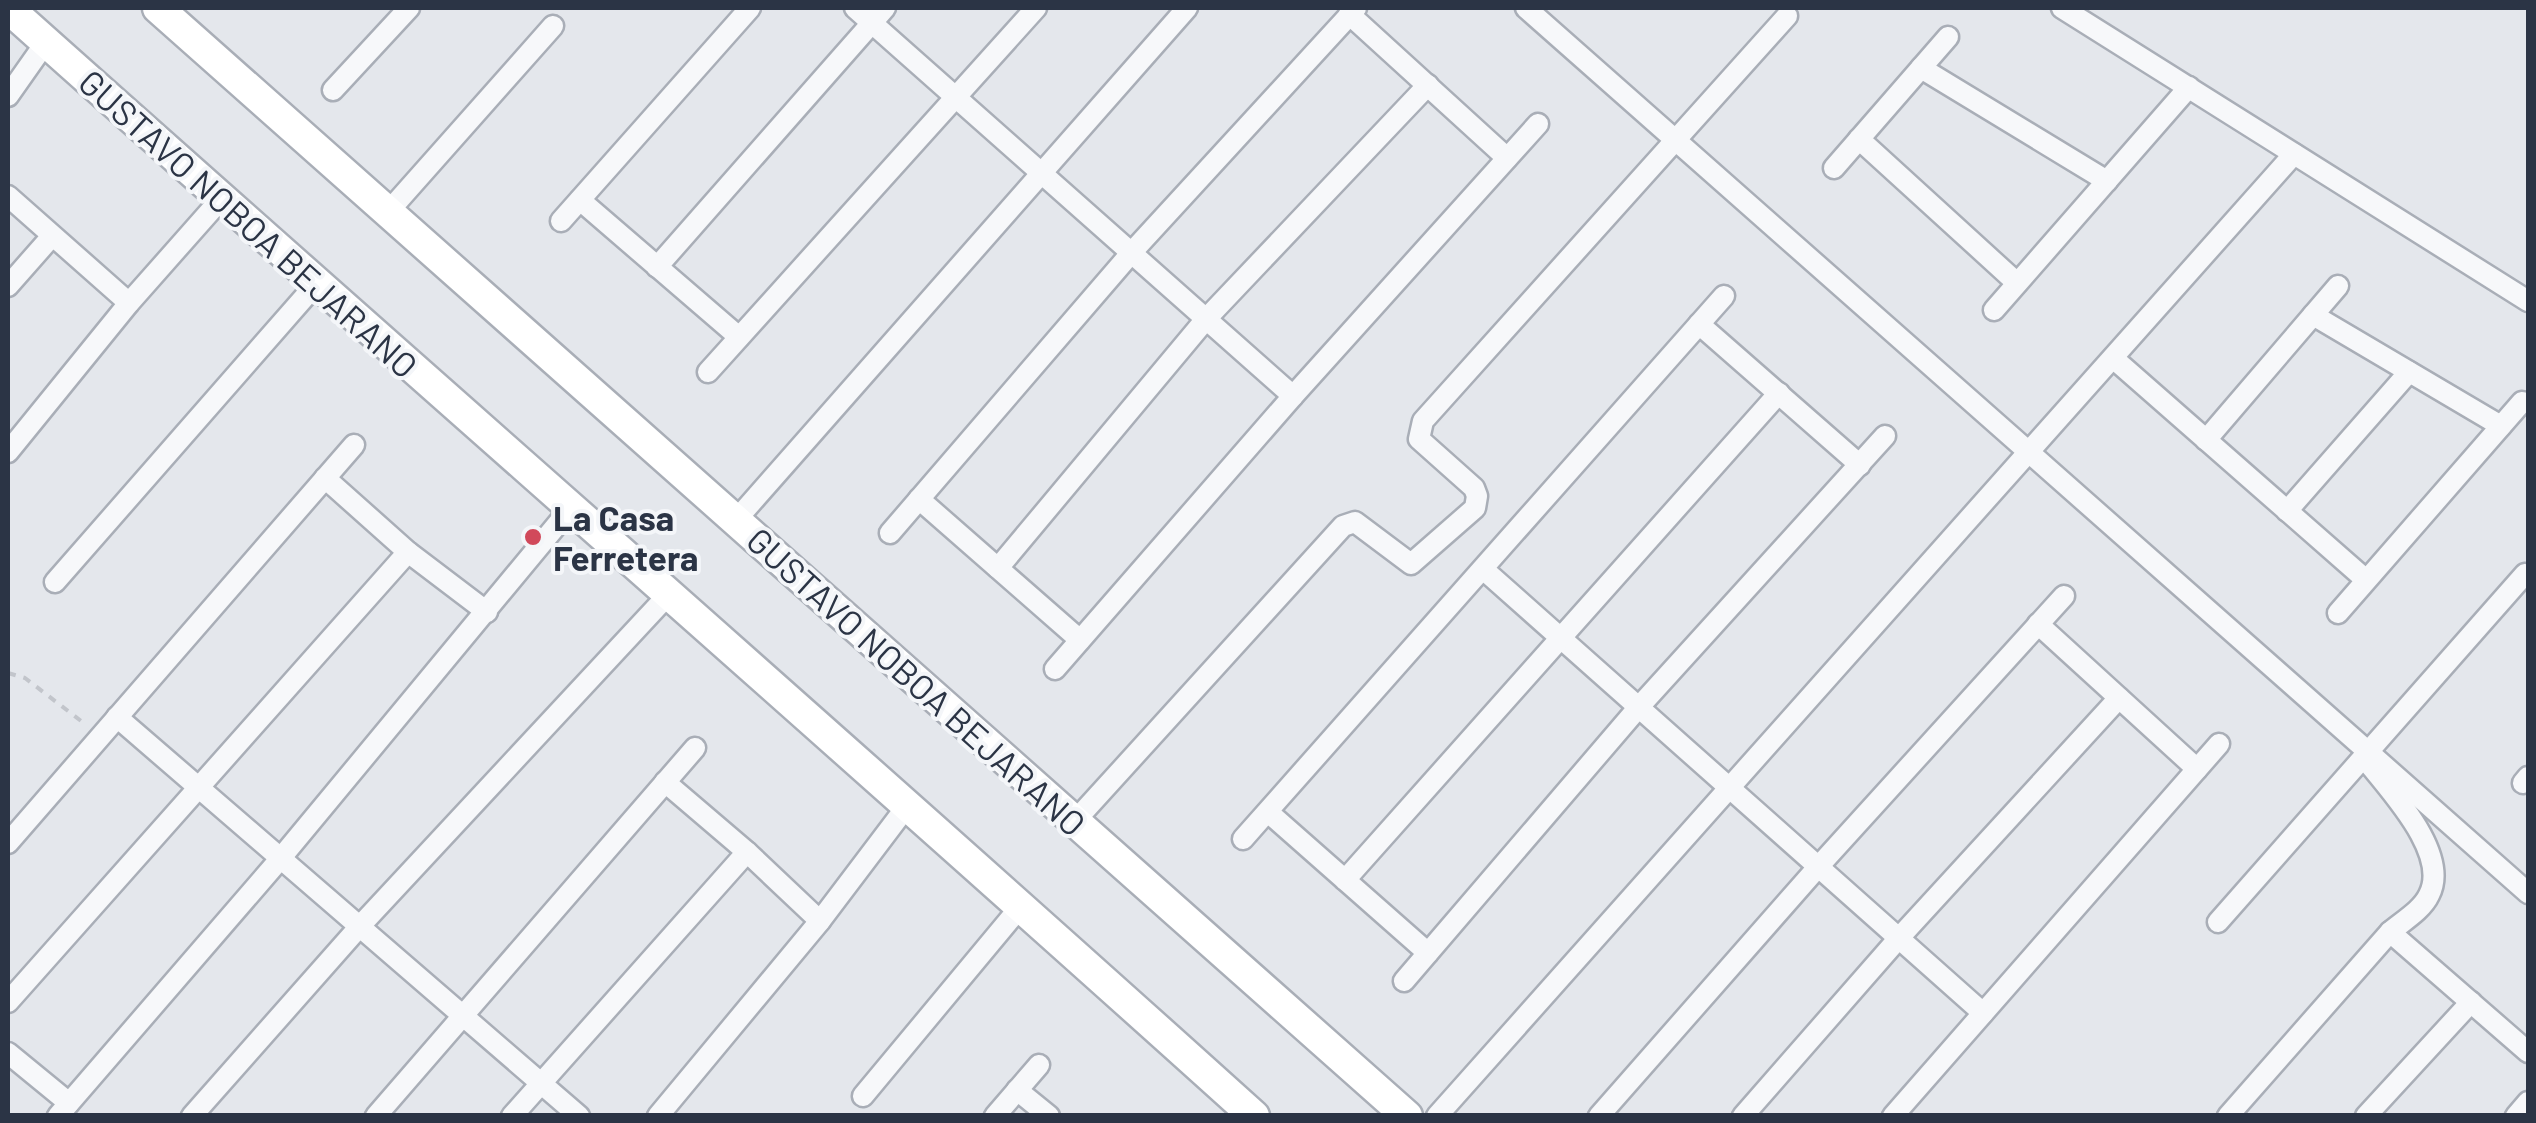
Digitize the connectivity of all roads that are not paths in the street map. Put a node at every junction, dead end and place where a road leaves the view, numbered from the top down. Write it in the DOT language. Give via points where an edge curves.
graph roads {
  1 [pos="8,8"];
  2 [pos="158,8"];
  3 [pos="409,8"];
  4 [pos="750,8"];
  5 [pos="855,8"];
  6 [pos="1036,8"];
  7 [pos="1187,8"];
  8 [pos="1526,8"];
  9 [pos="2062,8"];
  10 [pos="1352,11"];
  11 [pos="879,15"];
  12 [pos="1787,16"];
  13 [pos="553,26"];
  14 [pos="1948,38"];
  15 [pos="46,42"];
  16 [pos="1921,68"];
  17 [pos="1428,85"];
  18 [pos="2189,87"];
  19 [pos="333,90"];
  20 [pos="8,96"];
  21 [pos="957,96"];
  22 [pos="1538,124"];
  23 [pos="1675,139"];
  24 [pos="1859,139"];
  25 [pos="2294,154"];
  26 [pos="1508,158"];
  27 [pos="1834,168"];
  28 [pos="1042,172"];
  29 [pos="2106,181"];
  30 [pos="8,196"];
  31 [pos="221,199"];
  32 [pos="580,200"];
  33 [pos="388,212"];
  34 [pos="561,222"];
  35 [pos="52,236"];
  36 [pos="1132,252"];
  37 [pos="657,267"];
  38 [pos="2018,282"];
  39 [pos="316,284"];
  40 [pos="8,286"];
  41 [pos="2338,286"];
  42 [pos="1724,296"];
  43 [pos="2528,301"];
  44 [pos="129,302"];
  45 [pos="1994,310"];
  46 [pos="2313,315"];
  47 [pos="1206,319"];
  48 [pos="1699,324"];
  49 [pos="739,337"];
  50 [pos="2113,358"];
  51 [pos="708,372"];
  52 [pos="2409,372"];
  53 [pos="1778,393"];
  54 [pos="1293,396"];
  55 [pos="2522,402"];
  56 [pos="2501,426"];
  57 [pos="1886,436"];
  58 [pos="2206,440"];
  59 [pos="354,444"];
  60 [pos="8,452"];
  61 [pos="2029,452"];
  62 [pos="1860,464"];
  63 [pos="325,478"];
  64 [pos="919,499"];
  65 [pos="570,509"];
  66 [pos="2287,510"];
  67 [pos="736,520"];
  68 [pos="890,533"];
  69 [pos="408,552"];
  70 [pos="998,568"];
  71 [pos="1482,568"];
  72 [pos="2524,574"];
  73 [pos="2365,579"];
  74 [pos="56,582"];
  75 [pos="668,596"];
  76 [pos="2064,596"];
  77 [pos="487,612"];
  78 [pos="2338,612"];
  79 [pos="2038,624"];
  80 [pos="1560,638"];
  81 [pos="1080,640"];
  82 [pos="1055,669"];
  83 [pos="2119,698"];
  84 [pos="1638,708"];
  85 [pos="118,717"];
  86 [pos="2219,744"];
  87 [pos="695,748"];
  88 [pos="2366,754"];
  89 [pos="2197,769"];
  90 [pos="665,782"];
  91 [pos="198,787"];
  92 [pos="1728,789"];
  93 [pos="908,806"];
  94 [pos="1268,812"];
  95 [pos="1074,822"];
  96 [pos="1244,839"];
  97 [pos="8,843"];
  98 [pos="747,852"];
  99 [pos="280,859"];
  100 [pos="1818,868"];
  101 [pos="1346,880"];
  102 [pos="2528,893"];
  103 [pos="1022,906"];
  104 [pos="820,921"];
  105 [pos="2218,922"];
  106 [pos="360,926"];
  107 [pos="2390,932"];
  108 [pos="1898,938"];
  109 [pos="1428,953"];
  110 [pos="1404,981"];
  111 [pos="8,1002"];
  112 [pos="2471,1002"];
  113 [pos="1983,1013"];
  114 [pos="463,1015"];
  115 [pos="2528,1052"];
  116 [pos="8,1053"];
  117 [pos="1039,1065"];
  118 [pos="541,1082"];
  119 [pos="1018,1090"];
  120 [pos="863,1096"];
  121 [pos="2528,1102"];
  122 [pos="63,1109"];
  123 [pos="1604,1114"];
  124 [pos="192,1116"];
  125 [pos="376,1116"];
  126 [pos="512,1116"];
  127 [pos="579,1116"];
  128 [pos="658,1116"];
  129 [pos="995,1116"];
  130 [pos="1049,1116"];
  131 [pos="1254,1116"];
  132 [pos="1407,1116"];
  133 [pos="1437,1116"];
  134 [pos="1743,1116"];
  135 [pos="1893,1116"];
  136 [pos="2228,1116"];
  137 [pos="2366,1116"];
  138 [pos="2516,1116"];
  1 -- 15 [label="street, GUSTAVO NOBOA BEJARANO"];
  2 -- 33 [label="street, GUSTAVO NOBOA BEJARANO"];
  3 -- 19 [label="street"];
  4 -- 32 [label="street"];
  5 -- 11 [label="street"];
  6 -- 21 [label="street"];
  7 -- 28 [label="street"];
  8 -- 23 [label="street"];
  9 -- 18 [label="street"];
  10 -- 17 [label="street"];
  10 -- 36 [label="street"];
  11 -- 21 [label="street"];
  11 -- 37 [label="street"];
  12 -- 23 [label="street"];
  13 -- 33 [label="street"];
  14 -- 16 [label="street"];
  15 -- 20 [label="street"];
  15 -- 31 [label="street, GUSTAVO NOBOA BEJARANO"];
  16 -- 24 [label="street"];
  16 -- 29 [label="street"];
  17 -- 26 [label="street"];
  17 -- 47 [label="street"];
  18 -- 25 [label="street"];
  18 -- 29 [label="street"];
  21 -- 28 [label="street"];
  21 -- 49 [label="street"];
  22 -- 26 [label="street"];
  23 -- 61 [label="street"];
  23 -- 95 [label="street" via="1423,421 1419,439 1474,488 1475,508 1411,564 1355,522 1343,526"];
  24 -- 27 [label="street"];
  24 -- 38 [label="street"];
  25 -- 43 [label="street"];
  25 -- 50 [label="street"];
  26 -- 54 [label="street"];
  28 -- 36 [label="street"];
  28 -- 67 [label="street"];
  29 -- 38 [label="street"];
  30 -- 35 [label="street"];
  31 -- 39 [label="street, GUSTAVO NOBOA BEJARANO"];
  31 -- 44 [label="street"];
  32 -- 34 [label="street"];
  32 -- 37 [label="street"];
  33 -- 67 [label="street, GUSTAVO NOBOA BEJARANO"];
  35 -- 40 [label="street"];
  35 -- 44 [label="street"];
  36 -- 47 [label="street"];
  36 -- 64 [label="street"];
  37 -- 49 [label="street"];
  38 -- 45 [label="street"];
  39 -- 65 [label="street, GUSTAVO NOBOA BEJARANO"];
  39 -- 74 [label="street"];
  41 -- 46 [label="street"];
  42 -- 48 [label="street"];
  44 -- 60 [label="street"];
  46 -- 52 [label="street"];
  46 -- 58 [label="street"];
  47 -- 54 [label="street"];
  47 -- 70 [label="street"];
  48 -- 53 [label="street"];
  48 -- 71 [label="street"];
  49 -- 51 [label="street"];
  50 -- 58 [label="street"];
  50 -- 61 [label="street"];
  52 -- 56 [label="street"];
  52 -- 66 [label="street"];
  53 -- 62 [label="street"];
  53 -- 80 [label="street"];
  54 -- 81 [label="street"];
  55 -- 56 [label="street"];
  56 -- 73 [label="street"];
  57 -- 62 [label="street"];
  58 -- 66 [label="street"];
  59 -- 63 [label="street"];
  61 -- 88 [label="street"];
  61 -- 92 [label="street"];
  62 -- 84 [label="street"];
  63 -- 69 [label="street"];
  63 -- 85 [label="street"];
  64 -- 68 [label="street"];
  64 -- 70 [label="street"];
  65 -- 75 [label="street, GUSTAVO NOBOA BEJARANO"];
  65 -- 77 [label="street"];
  66 -- 73 [label="street"];
  67 -- 95 [label="street, GUSTAVO NOBOA BEJARANO"];
  69 -- 77 [label="street"];
  69 -- 91 [label="street"];
  70 -- 81 [label="street"];
  71 -- 80 [label="street"];
  71 -- 94 [label="street"];
  72 -- 88 [label="street"];
  73 -- 78 [label="street"];
  75 -- 93 [label="street, GUSTAVO NOBOA BEJARANO"];
  75 -- 106 [label="street"];
  76 -- 79 [label="street"];
  77 -- 99 [label="street"];
  79 -- 83 [label="street"];
  79 -- 100 [label="street"];
  80 -- 84 [label="street"];
  80 -- 101 [label="street"];
  81 -- 82 [label="street"];
  83 -- 89 [label="street"];
  83 -- 108 [label="street"];
  84 -- 92 [label="street"];
  84 -- 109 [label="street"];
  85 -- 91 [label="street"];
  85 -- 97 [label="street"];
  86 -- 89 [label="street"];
  87 -- 90 [label="street"];
  88 -- 102 [label="street"];
  88 -- 105 [label="street"];
  88 -- 107 [label="street" via="2433,864 2428,897"];
  89 -- 113 [label="street"];
  90 -- 98 [label="street"];
  90 -- 114 [label="street"];
  91 -- 99 [label="street"];
  91 -- 111 [label="street"];
  92 -- 100 [label="street"];
  92 -- 133 [label="street"];
  93 -- 103 [label="street, GUSTAVO NOBOA BEJARANO"];
  93 -- 104 [label="street"];
  94 -- 96 [label="street"];
  94 -- 101 [label="street"];
  95 -- 132 [label="street, GUSTAVO NOBOA BEJARANO"];
  98 -- 104 [label="street"];
  98 -- 118 [label="street"];
  99 -- 106 [label="street"];
  99 -- 122 [label="street"];
  100 -- 108 [label="street"];
  100 -- 123 [label="street"];
  101 -- 109 [label="street"];
  103 -- 120 [label="street"];
  103 -- 131 [label="street, GUSTAVO NOBOA BEJARANO"];
  104 -- 128 [label="street"];
  106 -- 114 [label="street"];
  106 -- 124 [label="street"];
  107 -- 112 [label="street"];
  107 -- 136 [label="street"];
  108 -- 113 [label="street"];
  108 -- 134 [label="street"];
  109 -- 110 [label="street"];
  112 -- 115 [label="street"];
  112 -- 137 [label="street"];
  113 -- 135 [label="street"];
  114 -- 118 [label="street"];
  114 -- 125 [label="street"];
  116 -- 122 [label="street"];
  117 -- 119 [label="street"];
  118 -- 126 [label="street"];
  118 -- 127 [label="street"];
  119 -- 129 [label="street"];
  119 -- 130 [label="street"];
  121 -- 138 [label="street"];
}
